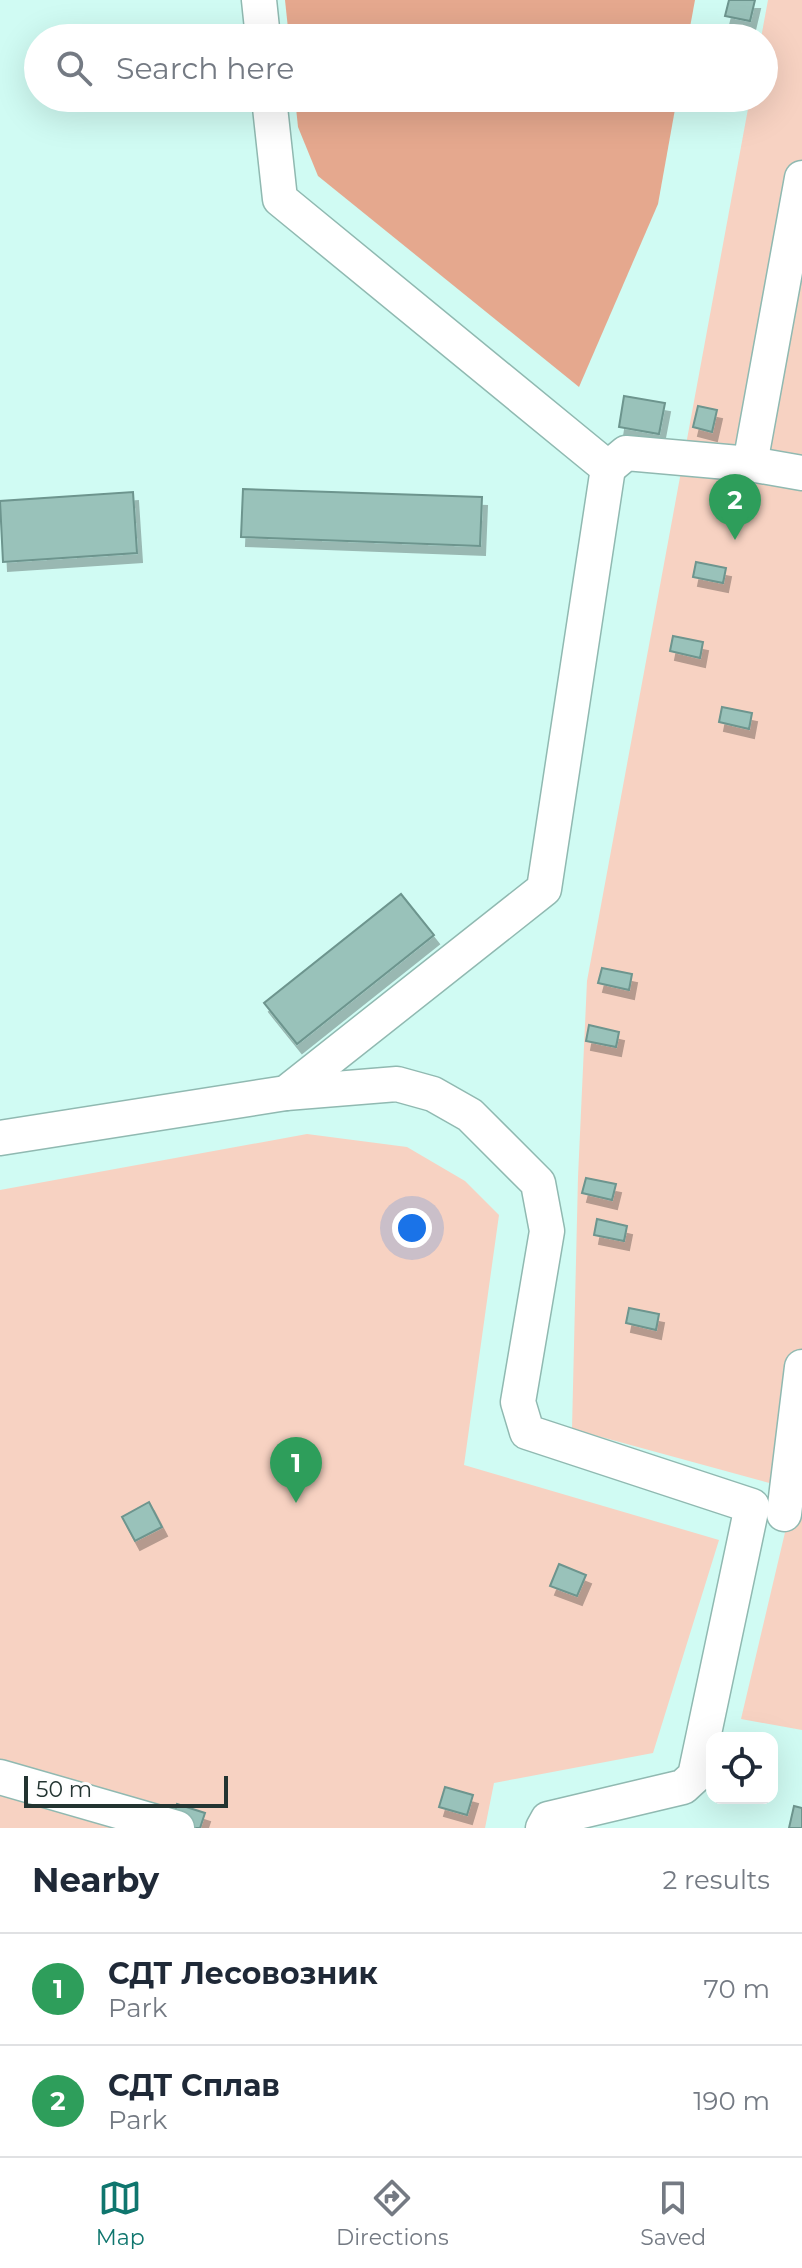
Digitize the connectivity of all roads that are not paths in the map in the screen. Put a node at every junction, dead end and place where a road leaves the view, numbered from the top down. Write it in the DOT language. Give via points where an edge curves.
graph roads {
  1 [pos="259,0"];
  2 [pos="262,24"];
  3 [pos="271,112"];
  4 [pos="802,178"];
  5 [pos="750,464"];
  6 [pos="608,468"];
  7 [pos="802,473"];
  8 [pos="286,1093"];
  9 [pos="0,1138"];
  10 [pos="802,1367"];
  11 [pos="780,1513"];
  12 [pos="0,1777"];
  13 [pos="177,1828"];
  14 [pos="543,1828"];
  1 -- 2 [label="street"];
  3 -- 6 [label="street" via="280,199"];
  4 -- 5 [label="street"];
  5 -- 6 [label="street" via="626,453"];
  5 -- 7 [label="street"];
  6 -- 8 [label="street" via="544,889"];
  8 -- 9 [label="street"];
  8 -- 11 [label="street" via="397,1084 433,1094 470,1115 538,1183 547,1231 518,1402 527,1432"];
  10 -- 11 [label="street"];
  11 -- 14 [label="street" via="695,1776 683,1787 548,1819"];
  12 -- 13 [label="street"];
}
